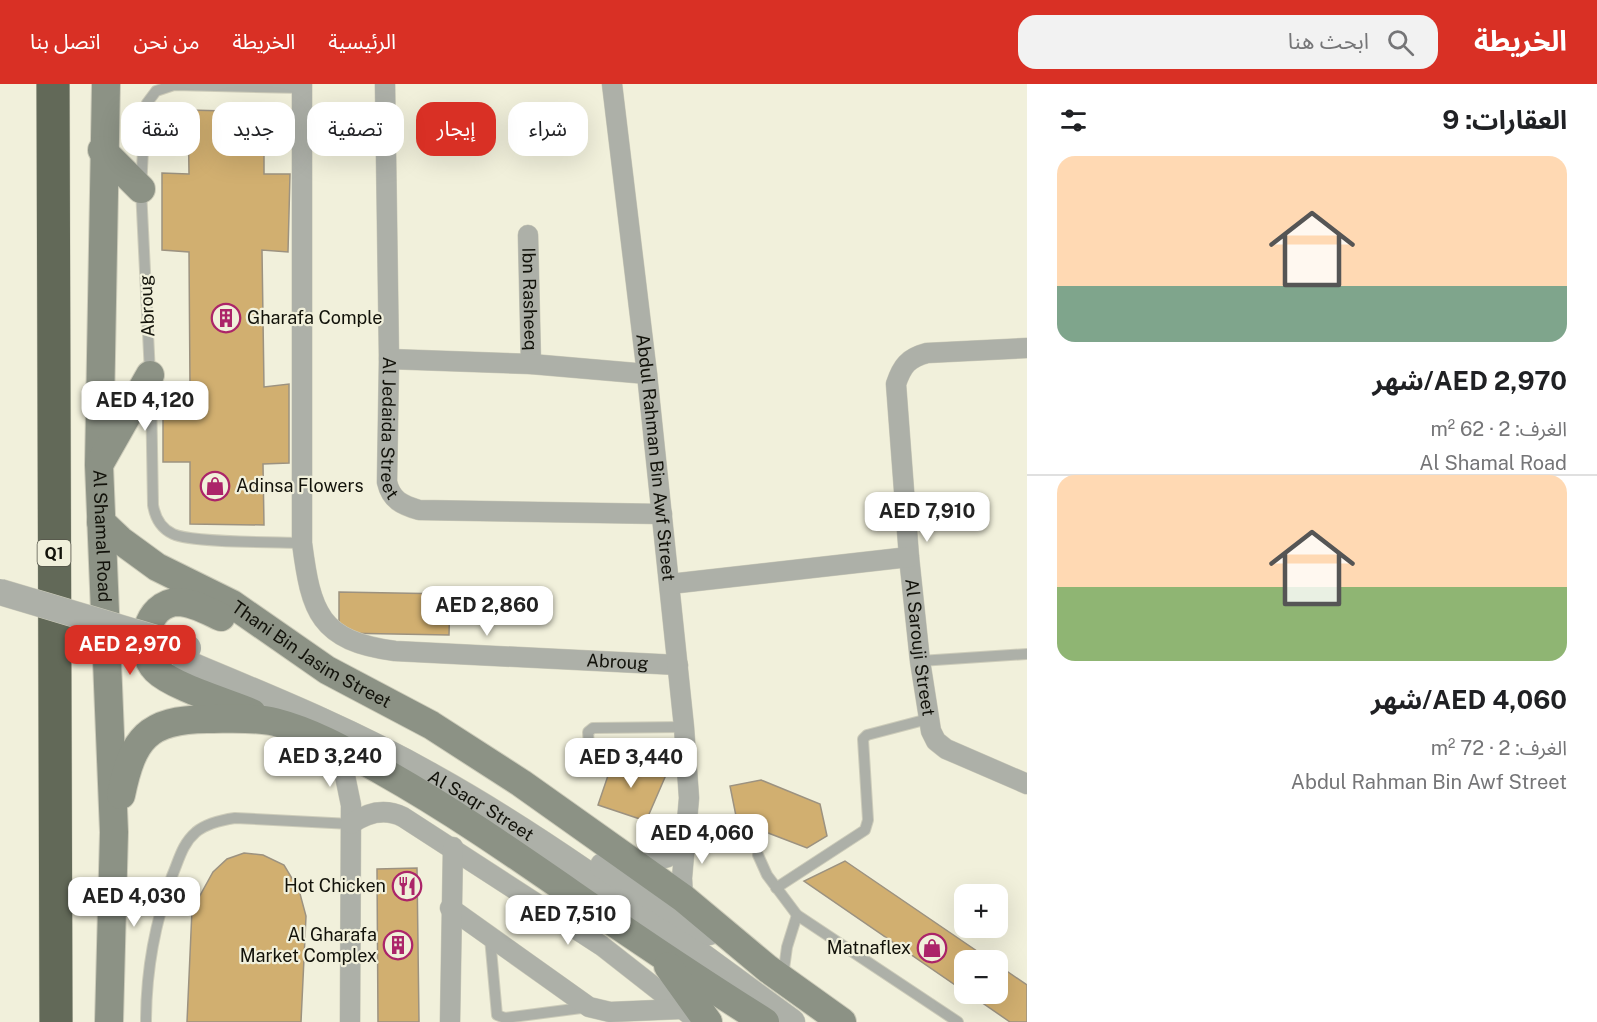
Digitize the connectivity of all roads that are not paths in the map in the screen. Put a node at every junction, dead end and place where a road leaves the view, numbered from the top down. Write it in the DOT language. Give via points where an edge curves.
graph roads {
  1 [pos="53,84"];
  2 [pos="106,84"];
  3 [pos="385,84"];
  4 [pos="612,84"];
  5 [pos="302,86"];
  6 [pos="102,150"];
  7 [pos="141,189"];
  8 [pos="528,236"];
  9 [pos="1027,348"];
  10 [pos="389,359"];
  11 [pos="531,364"];
  12 [pos="647,374"];
  13 [pos="150,375"];
  14 [pos="99,465"];
  15 [pos="662,514"];
  16 [pos="101,522"];
  17 [pos="302,543"];
  18 [pos="909,557"];
  19 [pos="670,584"];
  20 [pos="0,592"];
  21 [pos="0,608"];
  22 [pos="1027,654"];
  23 [pos="187,656"];
  24 [pos="920,661"];
  25 [pos="678,665"];
  26 [pos="327,670"];
  27 [pos="928,719"];
  28 [pos="273,721"];
  29 [pos="684,727"];
  30 [pos="339,747"];
  31 [pos="590,760"];
  32 [pos="1027,784"];
  33 [pos="351,824"];
  34 [pos="114,832"];
  35 [pos="686,832"];
  36 [pos="453,847"];
  37 [pos="758,855"];
  38 [pos="638,865"];
  39 [pos="776,888"];
  40 [pos="683,898"];
  41 [pos="450,908"];
  42 [pos="797,915"];
  43 [pos="490,939"];
  44 [pos="660,954"];
  45 [pos="775,974"];
  46 [pos="681,1009"];
  47 [pos="599,1013"];
  48 [pos="56,1022"];
  49 [pos="108,1022"];
  50 [pos="146,1022"];
  51 [pos="350,1022"];
  52 [pos="450,1022"];
  53 [pos="699,1022"];
  54 [pos="708,1022"];
  55 [pos="765,1022"];
  56 [pos="792,1022"];
  57 [pos="842,1022"];
  58 [pos="958,1022"];
  1 -- 48 [label="highway, Q1"];
  2 -- 6 [label="main road, Al Shamal Road"];
  3 -- 10 [label="street, Al Jedaida Street"];
  4 -- 12 [label="street, Abdul Rahman Bin Awf Street"];
  5 -- 7 [label="lane, Abroug" via="174,85 156,91 145,111"];
  5 -- 17 [label="street, Abroug"];
  6 -- 7 [label="main road"];
  6 -- 14 [label="main road, Al Shamal Road"];
  7 -- 13 [label="lane, Abroug"];
  8 -- 11 [label="street, Ibn Rasheeq"];
  9 -- 18 [label="street, Al Sarouji Street" via="927,352 912,357 901,368 896,384"];
  10 -- 11 [label="street, Ibn Rasheeq"];
  10 -- 15 [label="street, Al Jedaida Street" via="387,482 390,495 404,505 419,510"];
  11 -- 12 [label="street, Ibn Rasheeq"];
  12 -- 15 [label="street, Abdul Rahman Bin Awf Street"];
  13 -- 14 [label="main road"];
  13 -- 17 [label="lane, Abroug" via="153,505 163,527 183,537"];
  14 -- 16 [label="main road, Al Shamal Road"];
  15 -- 19 [label="street, Abdul Rahman Bin Awf Street"];
  16 -- 26 [label="main road, Thani Bin Jasim Street" via="157,567 232,604"];
  16 -- 34 [label="main road, Al Shamal Road"];
  17 -- 25 [label="street, Abroug" via="312,601 337,634 355,644 395,651"];
  18 -- 19 [label="street"];
  18 -- 24 [label="street, Al Sarouji Street"];
  19 -- 25 [label="street, Abdul Rahman Bin Awf Street"];
  20 -- 23 [label="street, Al Saqr Street, bridge"];
  21 -- 23 [label="street, Al Saqr Street"];
  22 -- 24 [label="lane"];
  23 -- 45 [label="street, Al Saqr Street" via="250,671 441,762"];
  23 -- 56 [label="street, Al Saqr Street" via="352,735 510,822"];
  24 -- 27 [label="street, Al Sarouji Street"];
  25 -- 29 [label="street, Abdul Rahman Bin Awf Street"];
  26 -- 28 [label="main road" via="189,603 175,602 160,609 145,638 147,655 155,669 169,679"];
  26 -- 38 [label="main road, Thani Bin Jasim Street" via="431,726"];
  27 -- 32 [label="street, Al Sarouji Street" via="936,741 946,749"];
  27 -- 39 [label="lane" via="863,738 868,820 865,830"];
  28 -- 30 [label="main road"];
  28 -- 34 [label="main road" via="188,719 155,728 139,742 127,765"];
  29 -- 31 [label="lane" via="593,728 588,732"];
  29 -- 35 [label="street, Abdul Rahman Bin Awf Street" via="689,798"];
  30 -- 33 [label="street" via="350,790"];
  30 -- 44 [label="main road" via="460,817"];
  33 -- 36 [label="street" via="376,812 395,813"];
  33 -- 50 [label="lane" via="235,819 221,820 197,831 180,853 155,930 147,978"];
  33 -- 51 [label="street"];
  34 -- 49 [label="main road, Al Shamal Road"];
  35 -- 38 [label="street" via="668,857"];
  35 -- 40 [label="street, Abdul Rahman Bin Awf Street"];
  36 -- 41 [label="street"];
  36 -- 46 [label="street" via="602,946"];
  37 -- 39 [label="lane"];
  38 -- 40 [label="main road, Thani Bin Jasim Street"];
  39 -- 42 [label="lane"];
  40 -- 45 [label="main road, Thani Bin Jasim Street"];
  41 -- 43 [label="street"];
  41 -- 52 [label="street"];
  42 -- 45 [label="lane"];
  42 -- 58 [label="lane"];
  43 -- 47 [label="street"];
  43 -- 47 [label="lane" via="497,1015 505,1018"];
  44 -- 54 [label="main road"];
  44 -- 55 [label="main road"];
  45 -- 57 [label="main road, Thani Bin Jasim Street"];
  46 -- 47 [label="street"];
  46 -- 53 [label="street"];
}
